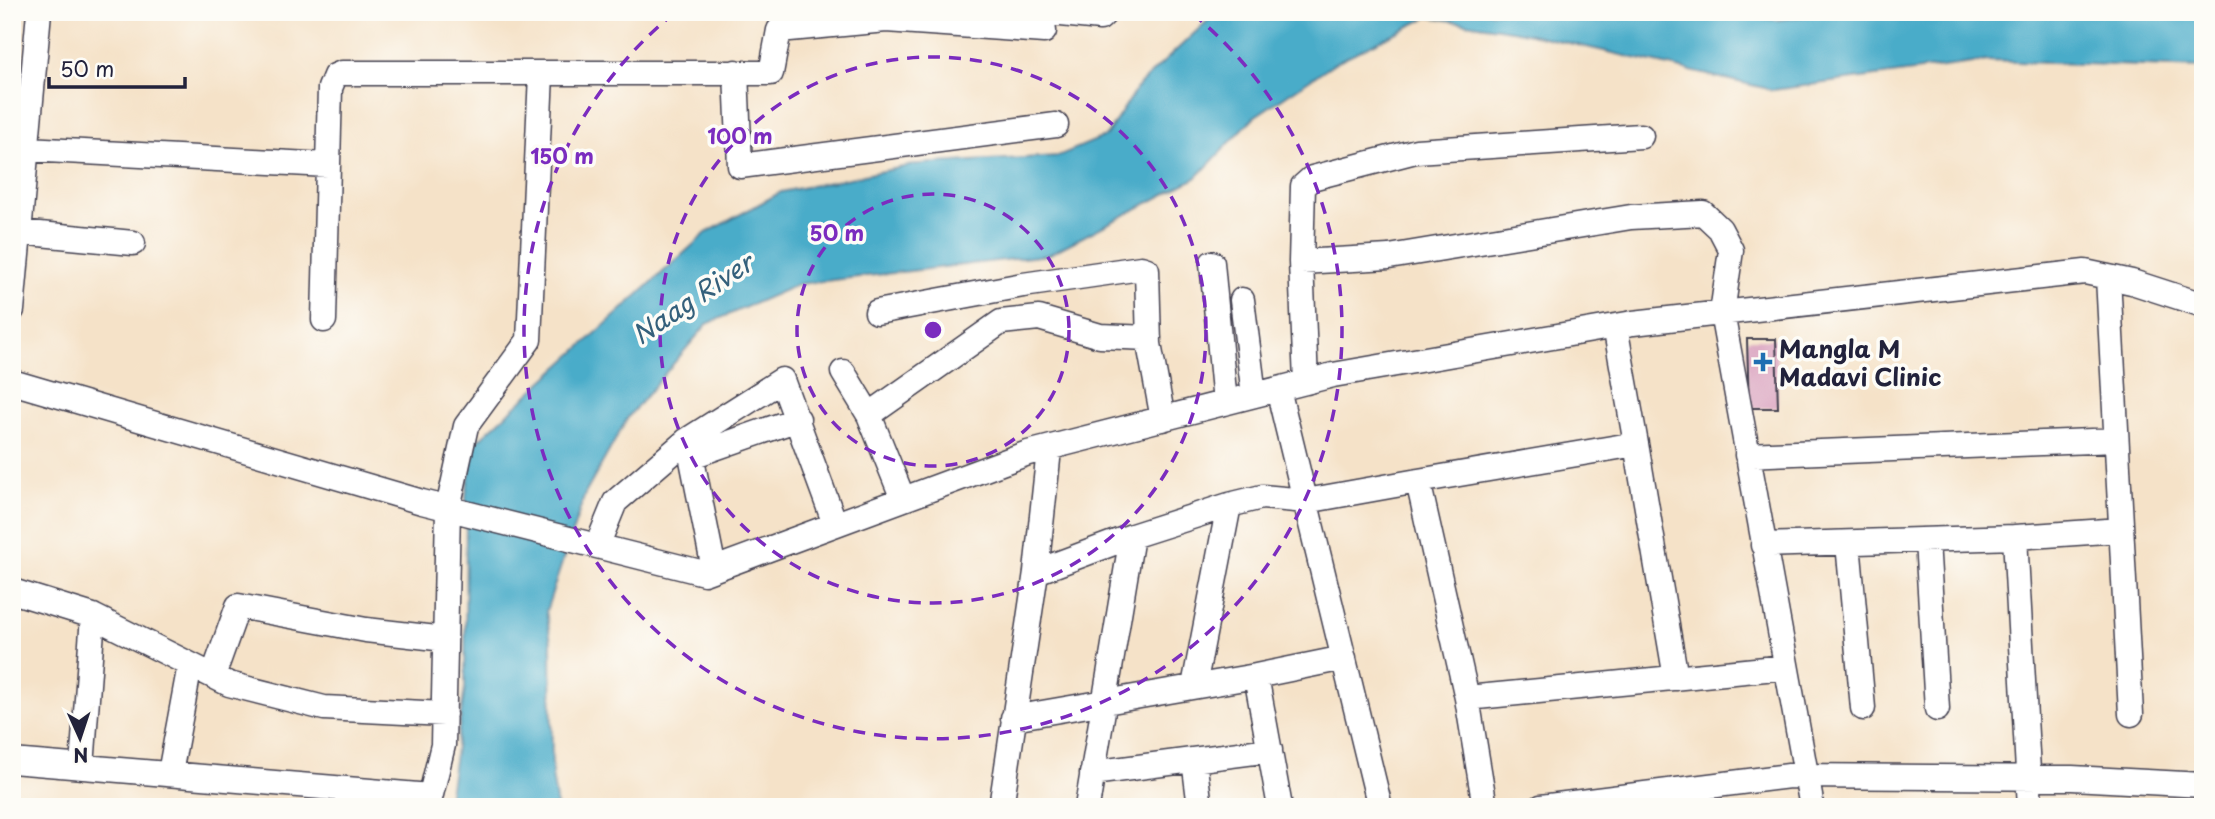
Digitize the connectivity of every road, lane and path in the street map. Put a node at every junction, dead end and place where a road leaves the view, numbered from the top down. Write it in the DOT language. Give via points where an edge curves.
graph roads {
  1 [pos="39,12"];
  2 [pos="1106,12"];
  3 [pos="1043,22"];
  4 [pos="736,72"];
  5 [pos="541,74"];
  6 [pos="1056,125"];
  7 [pos="1642,136"];
  8 [pos="27,149"];
  9 [pos="328,165"];
  10 [pos="18,186"];
  11 [pos="19,232"];
  12 [pos="133,243"];
  13 [pos="1301,262"];
  14 [pos="1212,263"];
  15 [pos="2108,277"];
  16 [pos="1241,300"];
  17 [pos="2203,305"];
  18 [pos="12,310"];
  19 [pos="877,312"];
  20 [pos="1722,313"];
  21 [pos="324,320"];
  22 [pos="1615,326"];
  23 [pos="1149,338"];
  24 [pos="843,372"];
  25 [pos="12,382"];
  26 [pos="1306,382"];
  27 [pos="1266,392"];
  28 [pos="1225,403"];
  29 [pos="869,415"];
  30 [pos="798,419"];
  31 [pos="1163,419"];
  32 [pos="2116,440"];
  33 [pos="1636,444"];
  34 [pos="690,448"];
  35 [pos="1049,450"];
  36 [pos="1747,455"];
  37 [pos="1418,481"];
  38 [pos="904,499"];
  39 [pos="1306,501"];
  40 [pos="1229,505"];
  41 [pos="448,508"];
  42 [pos="835,524"];
  43 [pos="2121,530"];
  44 [pos="1132,536"];
  45 [pos="2015,537"];
  46 [pos="1927,540"];
  47 [pos="1848,543"];
  48 [pos="593,545"];
  49 [pos="1763,545"];
  50 [pos="714,569"];
  51 [pos="1036,572"];
  52 [pos="12,591"];
  53 [pos="93,616"];
  54 [pos="446,639"];
  55 [pos="1344,658"];
  56 [pos="190,665"];
  57 [pos="1786,667"];
  58 [pos="212,676"];
  59 [pos="1256,676"];
  60 [pos="1676,678"];
  61 [pos="1195,686"];
  62 [pos="1467,698"];
  63 [pos="1107,702"];
  64 [pos="1863,708"];
  65 [pos="1937,709"];
  66 [pos="444,714"];
  67 [pos="2131,714"];
  68 [pos="1013,718"];
  69 [pos="1270,750"];
  70 [pos="1194,760"];
  71 [pos="12,761"];
  72 [pos="82,767"];
  73 [pos="170,773"];
  74 [pos="1092,773"];
  75 [pos="1806,776"];
  76 [pos="2031,778"];
  77 [pos="2203,785"];
  78 [pos="429,802"];
  79 [pos="1001,807"];
  80 [pos="1087,807"];
  81 [pos="1200,807"];
  82 [pos="1280,807"];
  83 [pos="1380,807"];
  84 [pos="1485,807"];
  85 [pos="1541,807"];
  86 [pos="1812,807"];
  87 [pos="2030,807"];
  1 -- 8 [label="street"];
  2 -- 3 [label="street" via="1100,18"];
  3 -- 4 [label="street" via="886,20 779,30 771,73"];
  4 -- 5 [label="street"];
  4 -- 6 [label="street" via="740,166"];
  5 -- 9 [label="street" via="342,73 335,76 330,88"];
  5 -- 41 [label="street" via="529,340 466,426"];
  7 -- 13 [label="street" via="1416,151 1312,178 1303,186"];
  8 -- 9 [label="street"];
  8 -- 10 [label="street"];
  9 -- 21 [label="street"];
  10 -- 11 [label="street"];
  11 -- 12 [label="street"];
  11 -- 18 [label="street"];
  13 -- 20 [label="street" via="1389,257 1631,217 1703,213 1720,229 1731,250"];
  13 -- 26 [label="street"];
  14 -- 28 [label="street"];
  15 -- 17 [label="street"];
  15 -- 20 [label="street" via="2085,272"];
  15 -- 32 [label="street"];
  16 -- 27 [label="street"];
  19 -- 23 [label="street" via="1141,268 1149,277"];
  20 -- 22 [label="street"];
  20 -- 36 [label="street"];
  22 -- 26 [label="street"];
  22 -- 33 [label="street"];
  23 -- 29 [label="street" via="1100,336 1039,318 1001,322"];
  23 -- 31 [label="street"];
  24 -- 29 [label="street"];
  25 -- 41 [label="street"];
  26 -- 27 [label="street"];
  27 -- 28 [label="street"];
  27 -- 39 [label="street"];
  28 -- 31 [label="street"];
  29 -- 38 [label="street"];
  30 -- 34 [label="street"];
  30 -- 34 [label="street" via="782,380"];
  30 -- 42 [label="street"];
  31 -- 35 [label="street"];
  32 -- 36 [label="street"];
  32 -- 43 [label="street"];
  33 -- 37 [label="street"];
  33 -- 60 [label="street"];
  34 -- 48 [label="street" via="615,502"];
  34 -- 50 [label="street"];
  35 -- 38 [label="street" via="1028,453"];
  35 -- 51 [label="street"];
  36 -- 49 [label="street"];
  37 -- 39 [label="street"];
  37 -- 62 [label="street"];
  38 -- 42 [label="street"];
  39 -- 40 [label="street" via="1262,497"];
  39 -- 55 [label="street"];
  40 -- 44 [label="street"];
  40 -- 61 [label="street"];
  41 -- 48 [label="street"];
  41 -- 54 [label="street"];
  42 -- 50 [label="street"];
  43 -- 45 [label="street"];
  43 -- 67 [label="street"];
  44 -- 51 [label="street"];
  44 -- 63 [label="street"];
  45 -- 46 [label="street"];
  45 -- 76 [label="street"];
  46 -- 47 [label="street"];
  46 -- 65 [label="street"];
  47 -- 49 [label="street"];
  47 -- 64 [label="street"];
  48 -- 50 [label="street" via="704,573"];
  49 -- 57 [label="street"];
  51 -- 68 [label="street"];
  52 -- 53 [label="street"];
  53 -- 56 [label="street"];
  53 -- 72 [label="street"];
  54 -- 58 [label="street" via="366,630 238,606"];
  54 -- 66 [label="street"];
  55 -- 59 [label="street"];
  55 -- 83 [label="street"];
  56 -- 58 [label="street"];
  56 -- 73 [label="street"];
  57 -- 60 [label="street"];
  57 -- 75 [label="street"];
  58 -- 66 [label="street" via="324,708"];
  59 -- 61 [label="street"];
  59 -- 69 [label="street"];
  60 -- 62 [label="street"];
  61 -- 63 [label="street"];
  62 -- 84 [label="street"];
  63 -- 68 [label="street"];
  63 -- 74 [label="street"];
  66 -- 78 [label="street" via="443,745"];
  68 -- 79 [label="street"];
  69 -- 70 [label="street"];
  69 -- 82 [label="street"];
  70 -- 74 [label="street"];
  70 -- 81 [label="street"];
  71 -- 72 [label="street"];
  72 -- 73 [label="street"];
  73 -- 78 [label="street"];
  74 -- 80 [label="street"];
  75 -- 76 [label="street"];
  75 -- 85 [label="street"];
  75 -- 86 [label="street"];
  76 -- 77 [label="street"];
  76 -- 87 [label="street"];
}
